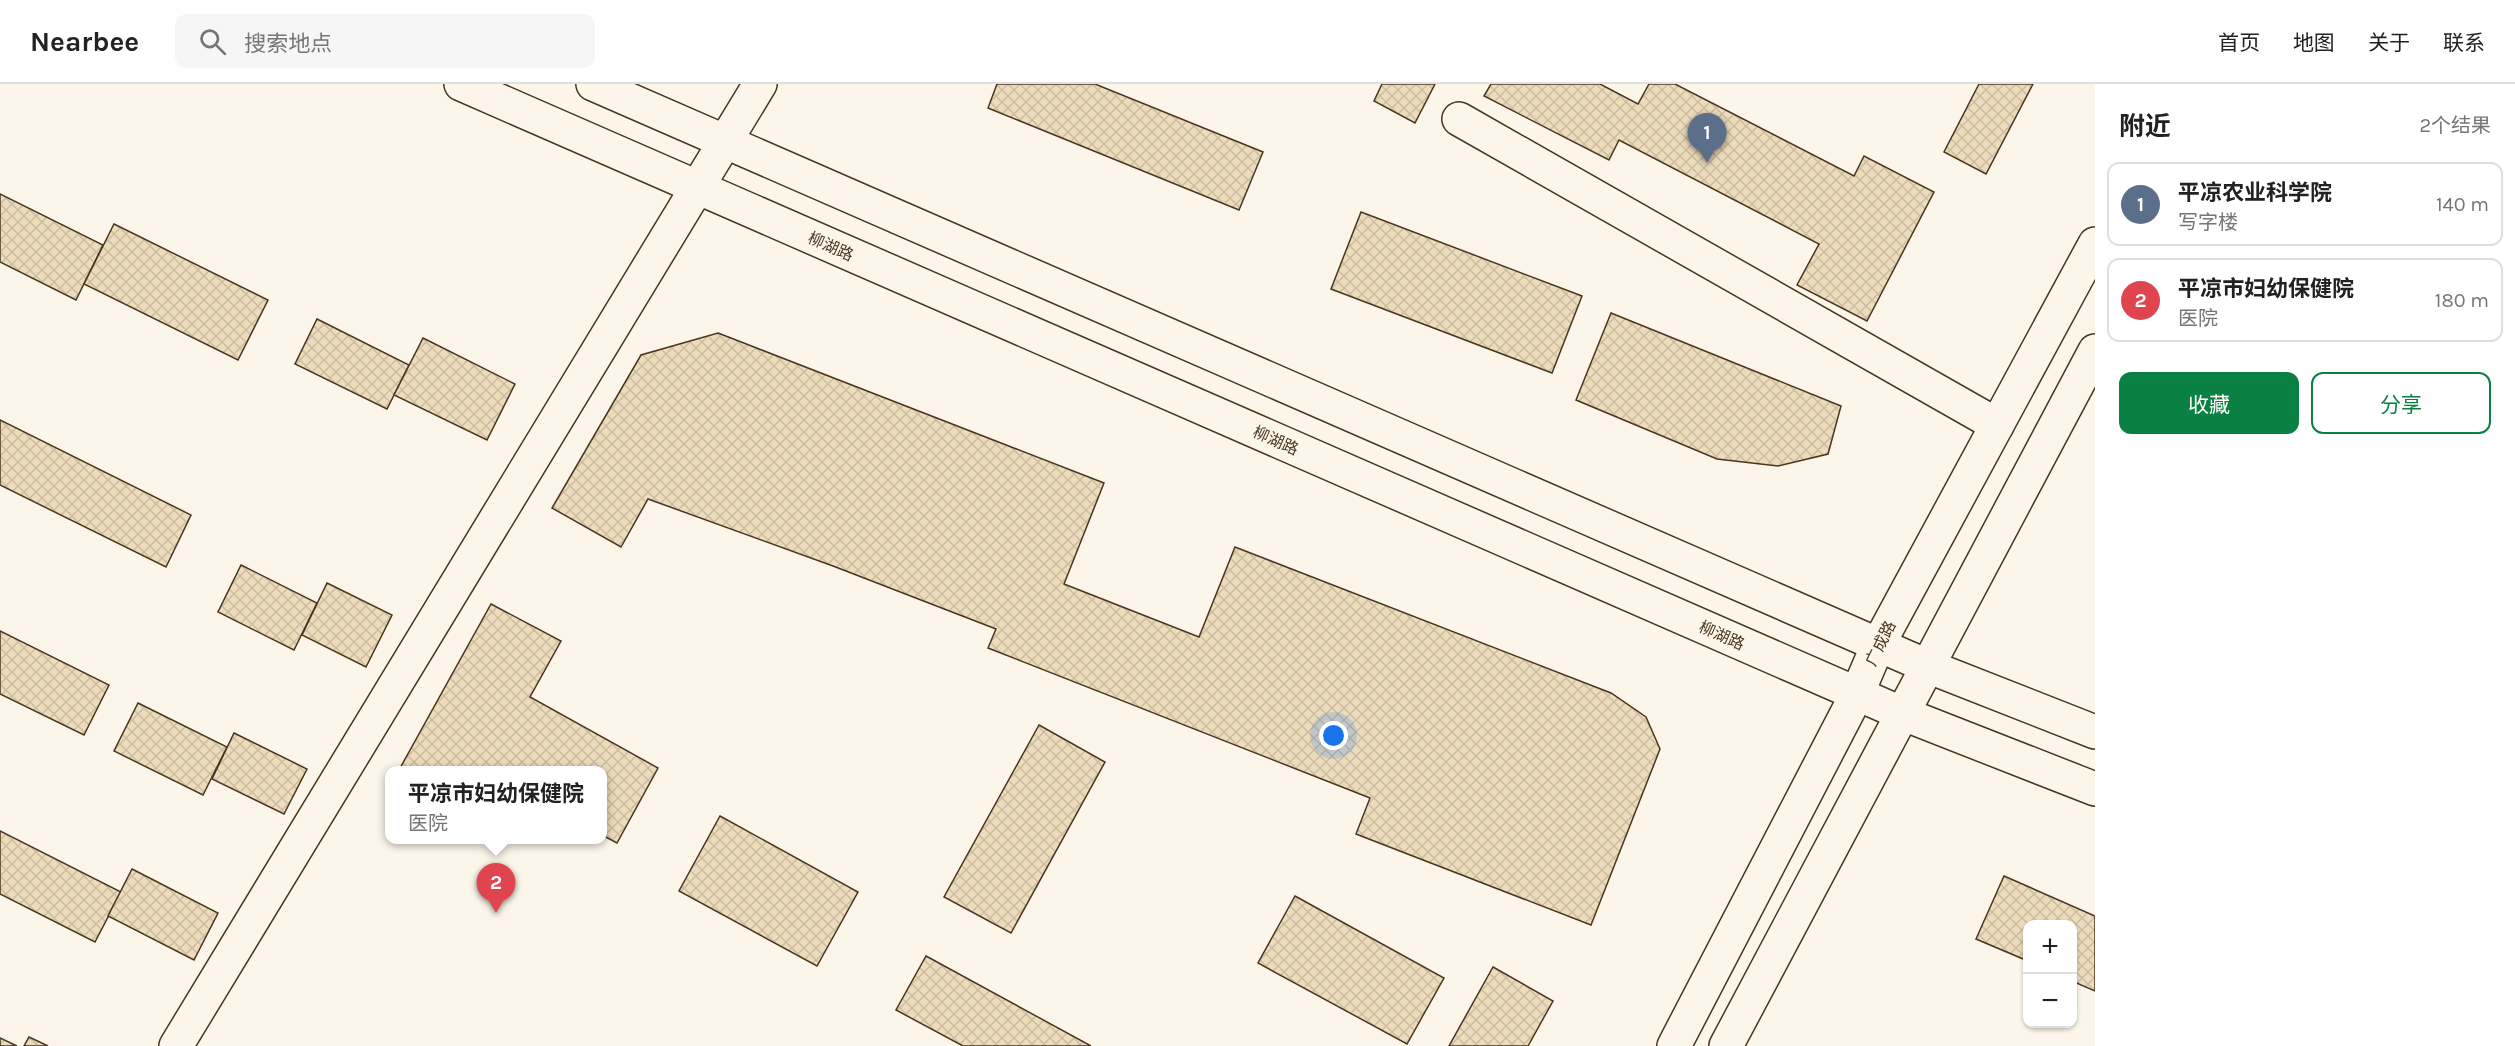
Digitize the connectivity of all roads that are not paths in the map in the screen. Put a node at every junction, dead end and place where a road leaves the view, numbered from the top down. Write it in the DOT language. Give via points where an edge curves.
graph roads {
  1 [pos="461,84"];
  2 [pos="593,84"];
  3 [pos="760,84"];
  4 [pos="1459,119"];
  5 [pos="726,142"];
  6 [pos="698,188"];
  7 [pos="2095,244"];
  8 [pos="2095,351"];
  9 [pos="1997,425"];
  10 [pos="1878,645"];
  11 [pos="1927,666"];
  12 [pos="1857,694"];
  13 [pos="1901,713"];
  14 [pos="2095,732"];
  15 [pos="2095,789"];
  16 [pos="176,1046"];
  17 [pos="1674,1046"];
  18 [pos="1726,1046"];
  1 -- 6 [label="main road, 柳湖路"];
  2 -- 5 [label="main road"];
  3 -- 5 [label="main road"];
  4 -- 9 [label="main road"];
  5 -- 6 [label="main road"];
  5 -- 10 [label="main road"];
  6 -- 12 [label="main road, 柳湖路"];
  6 -- 16 [label="main road"];
  7 -- 9 [label="main road, 广成路"];
  8 -- 11 [label="main road"];
  9 -- 10 [label="main road, 广成路"];
  10 -- 11 [label="main road"];
  10 -- 12 [label="main road, 广成路"];
  11 -- 13 [label="main road"];
  11 -- 14 [label="main road"];
  12 -- 13 [label="main road, 柳湖路"];
  12 -- 17 [label="main road, 广成路"];
  13 -- 15 [label="main road, 柳湖路"];
  13 -- 18 [label="main road"];
}
